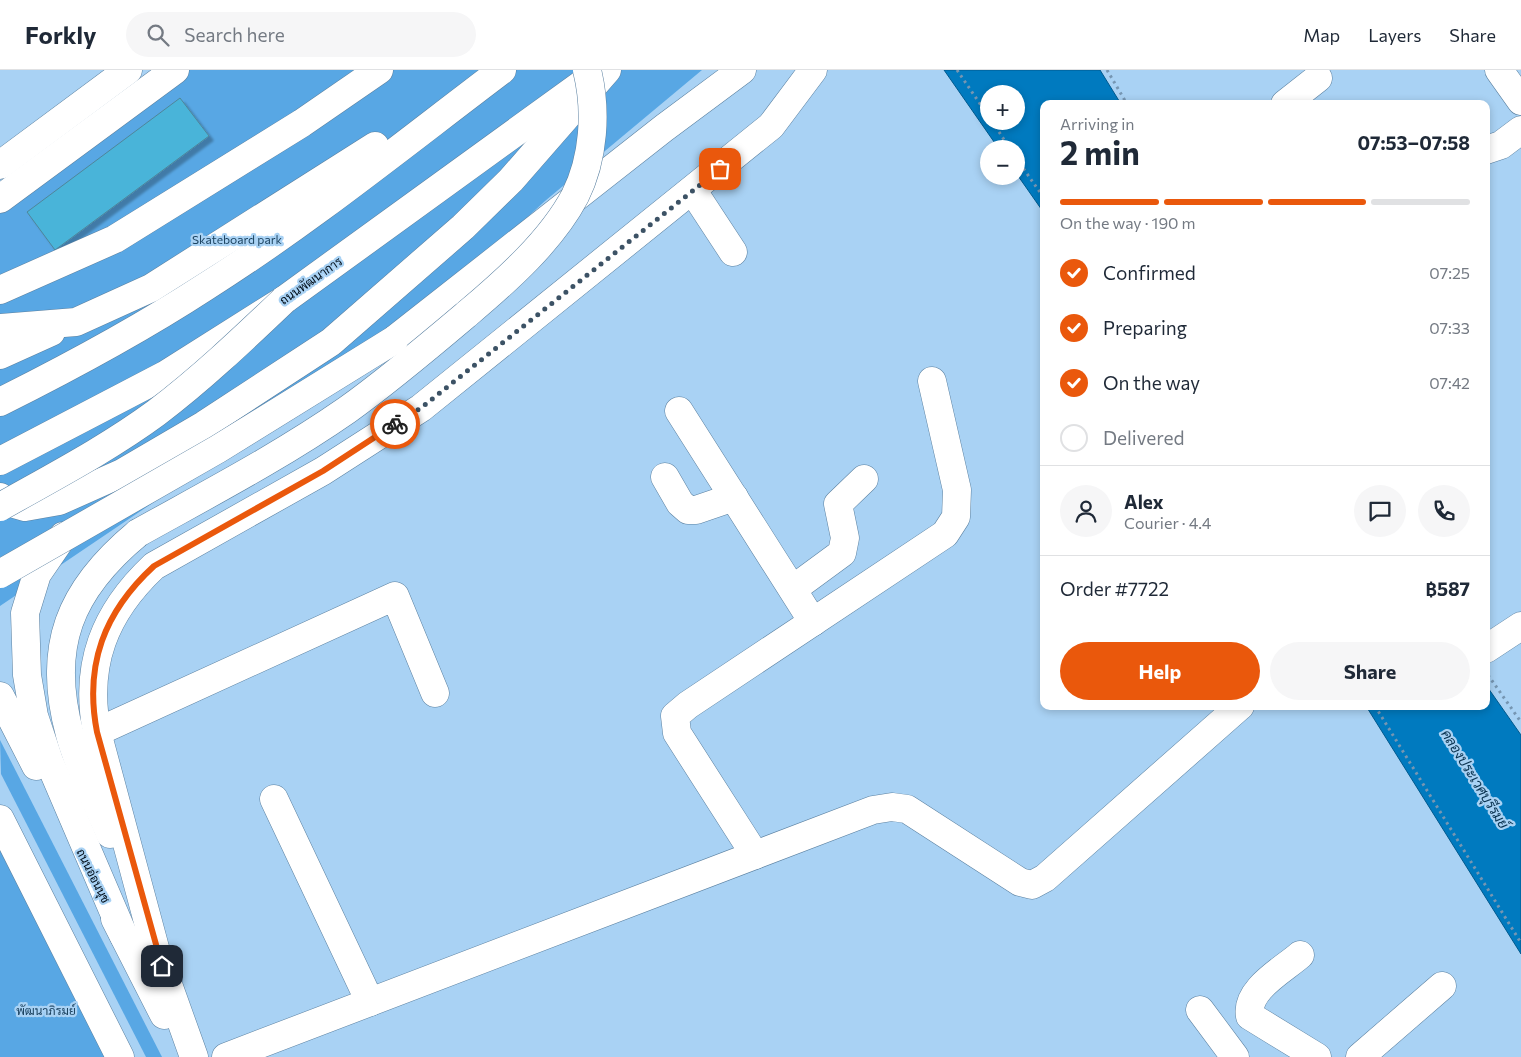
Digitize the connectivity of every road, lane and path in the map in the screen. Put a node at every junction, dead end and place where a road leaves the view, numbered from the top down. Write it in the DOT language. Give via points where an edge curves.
graph roads {
  1 [pos="128,70"];
  2 [pos="176,70"];
  3 [pos="379,70"];
  4 [pos="494,70"];
  5 [pos="502,70"];
  6 [pos="587,70"];
  7 [pos="602,70"];
  8 [pos="608,70"];
  9 [pos="742,70"];
  10 [pos="797,70"];
  11 [pos="813,70"];
  12 [pos="957,70"];
  13 [pos="1107,70"];
  14 [pos="1499,70"];
  15 [pos="1318,73"];
  16 [pos="1125,100"];
  17 [pos="1289,100"];
  18 [pos="1521,100"];
  19 [pos="980,104"];
  20 [pos="771,126"];
  21 [pos="1521,130"];
  22 [pos="1490,149"];
  23 [pos="0,165"];
  24 [pos="1025,171"];
  25 [pos="693,190"];
  26 [pos="1040,192"];
  27 [pos="0,199"];
  28 [pos="733,252"];
  29 [pos="0,290"];
  30 [pos="284,300"];
  31 [pos="76,322"];
  32 [pos="0,328"];
  33 [pos="0,355"];
  34 [pos="932,381"];
  35 [pos="0,402"];
  36 [pos="679,411"];
  37 [pos="0,461"];
  38 [pos="122,473"];
  39 [pos="665,477"];
  40 [pos="864,479"];
  41 [pos="0,497"];
  42 [pos="734,497"];
  43 [pos="0,506"];
  44 [pos="0,574"];
  45 [pos="793,589"];
  46 [pos="813,622"];
  47 [pos="1521,626"];
  48 [pos="1490,646"];
  49 [pos="1490,678"];
  50 [pos="435,693"];
  51 [pos="0,696"];
  52 [pos="1235,710"];
  53 [pos="1376,710"];
  54 [pos="1521,722"];
  55 [pos="97,732"];
  56 [pos="274,799"];
  57 [pos="0,819"];
  58 [pos="755,855"];
  59 [pos="124,936"];
  60 [pos="1521,943"];
  61 [pos="155,948"];
  62 [pos="1300,955"];
  63 [pos="1442,986"];
  64 [pos="370,1002"];
  65 [pos="1200,1010"];
  66 [pos="120,1057"];
  67 [pos="186,1057"];
  68 [pos="194,1057"];
  69 [pos="226,1057"];
  70 [pos="1235,1057"];
  71 [pos="1317,1057"];
  72 [pos="1360,1057"];
  1 -- 23 [label="main road"];
  2 -- 27 [label="main road"];
  3 -- 29 [label="main road" via="302,123 115,239"];
  4 -- 31 [label="main road" via="151,288"];
  5 -- 35 [label="main road" via="297,225 206,287 133,332"];
  6 -- 61 [label="main road, bridge" via="592,90 592,129 585,168 576,194 563,216 541,242 499,286 401,369 346,410 138,534 111,556 88,583 74,608 65,633 62,658 62,700 70,736"];
  7 -- 30 [label="main road, ถนนพัฒนาการ"];
  8 -- 38 [label="main road" via="511,180 331,342 204,425"];
  9 -- 44 [label="main road, bridge" via="394,340 218,450"];
  10 -- 20 [label="main road" via="795,81"];
  11 -- 20 [label="main road"];
  12 -- 19 [label="path"];
  13 -- 16 [label="path"];
  14 -- 18 [label="main road"];
  15 -- 17 [label="main road"];
  20 -- 25 [label="main road"];
  21 -- 22 [label="main road" via="1501,145"];
  24 -- 26 [label="path"];
  25 -- 28 [label="main road"];
  25 -- 55 [label="main road" via="421,408 323,471 154,566 120,604 98,654 92,705"];
  30 -- 37 [label="main road, ถนนพัฒนาการ, bridge" via="165,375"];
  30 -- 43 [label="main road, bridge" via="217,363 155,413 92,456"];
  31 -- 32 [label="main road"];
  31 -- 33 [label="main road"];
  34 -- 46 [label="main road" via="957,490 956,517 945,534"];
  36 -- 42 [label="main road"];
  38 -- 41 [label="main road" via="59,501 25,507"];
  38 -- 59 [label="main road" via="66,531 36,574 26,613 24,642 34,716 49,762"];
  39 -- 42 [label="main road" via="680,503 688,510"];
  40 -- 45 [label="main road" via="838,504 845,538 842,553"];
  42 -- 45 [label="main road"];
  45 -- 46 [label="main road"];
  46 -- 58 [label="main road" via="675,716 677,733"];
  47 -- 48 [label="main road"];
  49 -- 54 [label="path"];
  50 -- 55 [label="main road" via="395,596"];
  51 -- 59 [label="main road, ถนนอ่อนนุช"];
  52 -- 58 [label="main road" via="1045,878 1032,885 1020,882 907,809 892,807 873,810"];
  53 -- 60 [label="path"];
  55 -- 61 [label="main road"];
  56 -- 64 [label="main road"];
  57 -- 66 [label="main road"];
  58 -- 64 [label="main road"];
  59 -- 67 [label="main road, ถนนอ่อนนุช"];
  61 -- 68 [label="main road"];
  62 -- 71 [label="main road" via="1258,990 1249,1008 1250,1016"];
  63 -- 72 [label="main road"];
  64 -- 69 [label="main road"];
  65 -- 70 [label="main road"];
}
